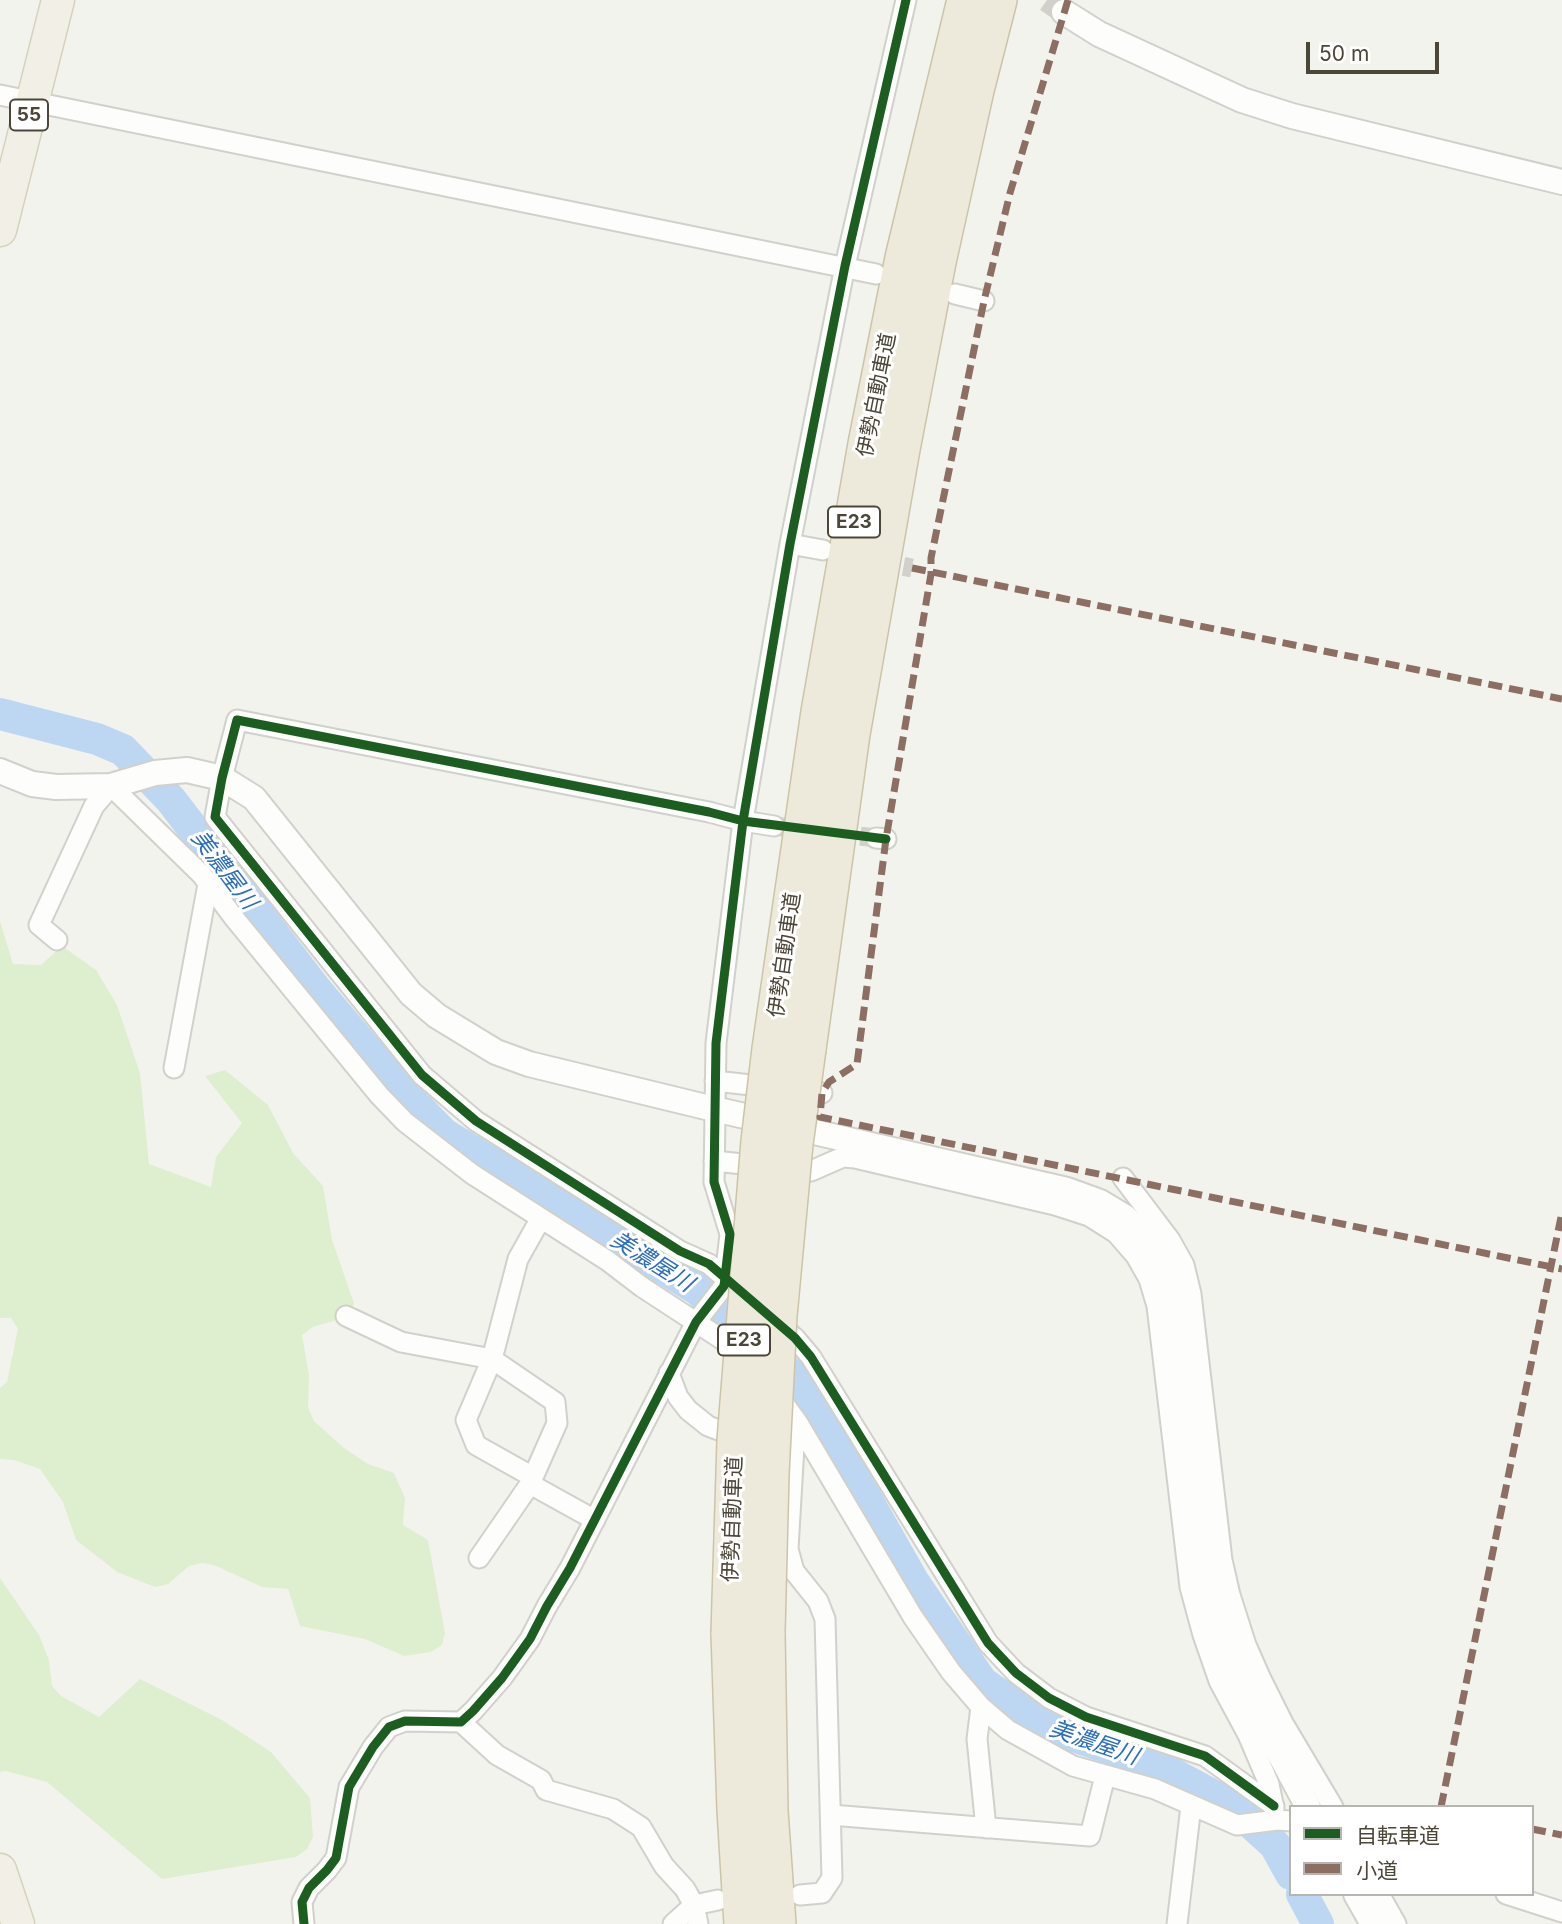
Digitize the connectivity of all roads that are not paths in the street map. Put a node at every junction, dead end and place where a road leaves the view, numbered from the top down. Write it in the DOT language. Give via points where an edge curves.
graph roads {
  1 [pos="58,0"];
  2 [pos="906,0"];
  3 [pos="966,0"];
  4 [pos="998,0"];
  5 [pos="1009,0"];
  6 [pos="1065,12"];
  7 [pos="975,90"];
  8 [pos="0,95"];
  9 [pos="32,102"];
  10 [pos="1562,182"];
  11 [pos="0,230"];
  12 [pos="845,266"];
  13 [pos="876,274"];
  14 [pos="956,294"];
  15 [pos="984,301"];
  16 [pos="790,544"];
  17 [pos="823,550"];
  18 [pos="0,771"];
  19 [pos="222,778"];
  20 [pos="117,784"];
  21 [pos="743,821"];
  22 [pos="774,826"];
  23 [pos="208,884"];
  24 [pos="57,940"];
  25 [pos="174,1068"];
  26 [pos="715,1081"];
  27 [pos="822,1093"];
  28 [pos="714,1109"];
  29 [pos="714,1161"];
  30 [pos="1123,1178"];
  31 [pos="541,1218"];
  32 [pos="724,1282"];
  33 [pos="346,1316"];
  34 [pos="700,1319"];
  35 [pos="492,1359"];
  36 [pos="669,1373"];
  37 [pos="798,1423"];
  38 [pos="794,1446"];
  39 [pos="532,1481"];
  40 [pos="595,1520"];
  41 [pos="479,1558"];
  42 [pos="748,1632"];
  43 [pos="981,1707"];
  44 [pos="461,1722"];
  45 [pos="1105,1776"];
  46 [pos="1307,1805"];
  47 [pos="1332,1805"];
  48 [pos="1191,1806"];
  49 [pos="831,1815"];
  50 [pos="1280,1816"];
  51 [pos="986,1828"];
  52 [pos="0,1870"];
  53 [pos="800,1895"];
  54 [pos="1357,1896"];
  55 [pos="1380,1896"];
  56 [pos="1512,1896"];
  57 [pos="731,1912"];
  58 [pos="1562,1912"];
  59 [pos="696,1914"];
  60 [pos="18,1924"];
  61 [pos="304,1924"];
  62 [pos="673,1924"];
  63 [pos="777,1924"];
  64 [pos="1177,1924"];
  65 [pos="1373,1924"];
  66 [pos="1396,1924"];
  1 -- 9 [label="main road, 55"];
  2 -- 12 [label="street"];
  3 -- 42 [label="highway, 伊勢自動車道 / E23, bridge" via="904,258 867,444 820,712 771,1049 736,1440"];
  4 -- 7 [label="highway, 伊勢自動車道 / E23"];
  5 -- 7 [label="highway"];
  6 -- 10 [label="street" via="1098,34 1242,100"];
  7 -- 42 [label="highway, 伊勢自動車道 / E23, bridge" via="937,262 851,734 794,1144 770,1474"];
  8 -- 9 [label="street"];
  9 -- 11 [label="main road, 55"];
  9 -- 12 [label="street"];
  12 -- 13 [label="street"];
  12 -- 16 [label="street"];
  14 -- 15 [label="street"];
  16 -- 17 [label="street"];
  16 -- 21 [label="street"];
  18 -- 20 [label="street" via="32,784 56,787"];
  19 -- 20 [label="street" via="187,770"];
  19 -- 21 [label="street" via="237,720"];
  19 -- 28 [label="street" via="254,798 411,994 446,1023 496,1052 529,1064"];
  19 -- 32 [label="street" via="215,817 422,1075 476,1121 680,1251 709,1264"];
  20 -- 23 [label="street"];
  20 -- 24 [label="street" via="94,806 40,925"];
  21 -- 22 [label="street"];
  21 -- 26 [label="street"];
  23 -- 25 [label="street"];
  23 -- 31 [label="street" via="405,1122 472,1174"];
  26 -- 27 [label="street"];
  26 -- 28 [label="street"];
  28 -- 29 [label="street"];
  28 -- 46 [label="street" via="1067,1189 1125,1217 1145,1238 1161,1262 1174,1304 1209,1579 1223,1638 1233,1667"];
  29 -- 32 [label="street" via="716,1192 730,1234"];
  29 -- 50 [label="street" via="811,1171 844,1157 855,1158 1089,1216 1116,1233 1136,1256 1157,1306 1190,1587 1219,1681 1248,1735"];
  30 -- 47 [label="street" via="1184,1265 1222,1560 1246,1645 1283,1723"];
  31 -- 34 [label="street"];
  31 -- 35 [label="street" via="518,1259"];
  32 -- 34 [label="street"];
  32 -- 50 [label="street" via="795,1338 811,1357 988,1643 1016,1673 1049,1698 1086,1717 1205,1756"];
  33 -- 35 [label="street" via="401,1342"];
  34 -- 36 [label="street"];
  34 -- 37 [label="street" via="759,1372"];
  35 -- 39 [label="street" via="466,1420 476,1445"];
  35 -- 39 [label="street" via="555,1402 557,1423"];
  36 -- 38 [label="street" via="688,1410 708,1426 743,1439"];
  36 -- 40 [label="street"];
  37 -- 38 [label="street"];
  37 -- 43 [label="street" via="914,1617"];
  38 -- 49 [label="street" via="788,1549 794,1571 818,1601 825,1619"];
  39 -- 40 [label="street"];
  39 -- 41 [label="street"];
  40 -- 44 [label="street" via="530,1639"];
  42 -- 57 [label="highway, 伊勢自動車道 / E23"];
  42 -- 63 [label="highway, 伊勢自動車道 / E23"];
  43 -- 45 [label="street" via="1040,1749"];
  43 -- 51 [label="street" via="977,1739"];
  44 -- 59 [label="street" via="497,1755 541,1780 547,1790 613,1809 640,1827 685,1889"];
  44 -- 61 [label="street" via="405,1721 389,1727 380,1737 349,1787 336,1858 302,1902"];
  45 -- 48 [label="street" via="1155,1789"];
  45 -- 51 [label="street" via="1090,1836"];
  48 -- 50 [label="street" via="1237,1825"];
  48 -- 64 [label="street"];
  49 -- 51 [label="street"];
  49 -- 53 [label="street" via="832,1878 821,1894"];
  52 -- 60 [label="main road"];
  54 -- 65 [label="street"];
  55 -- 66 [label="street"];
  56 -- 58 [label="street"];
  57 -- 59 [label="street"];
  59 -- 62 [label="street"];
}
